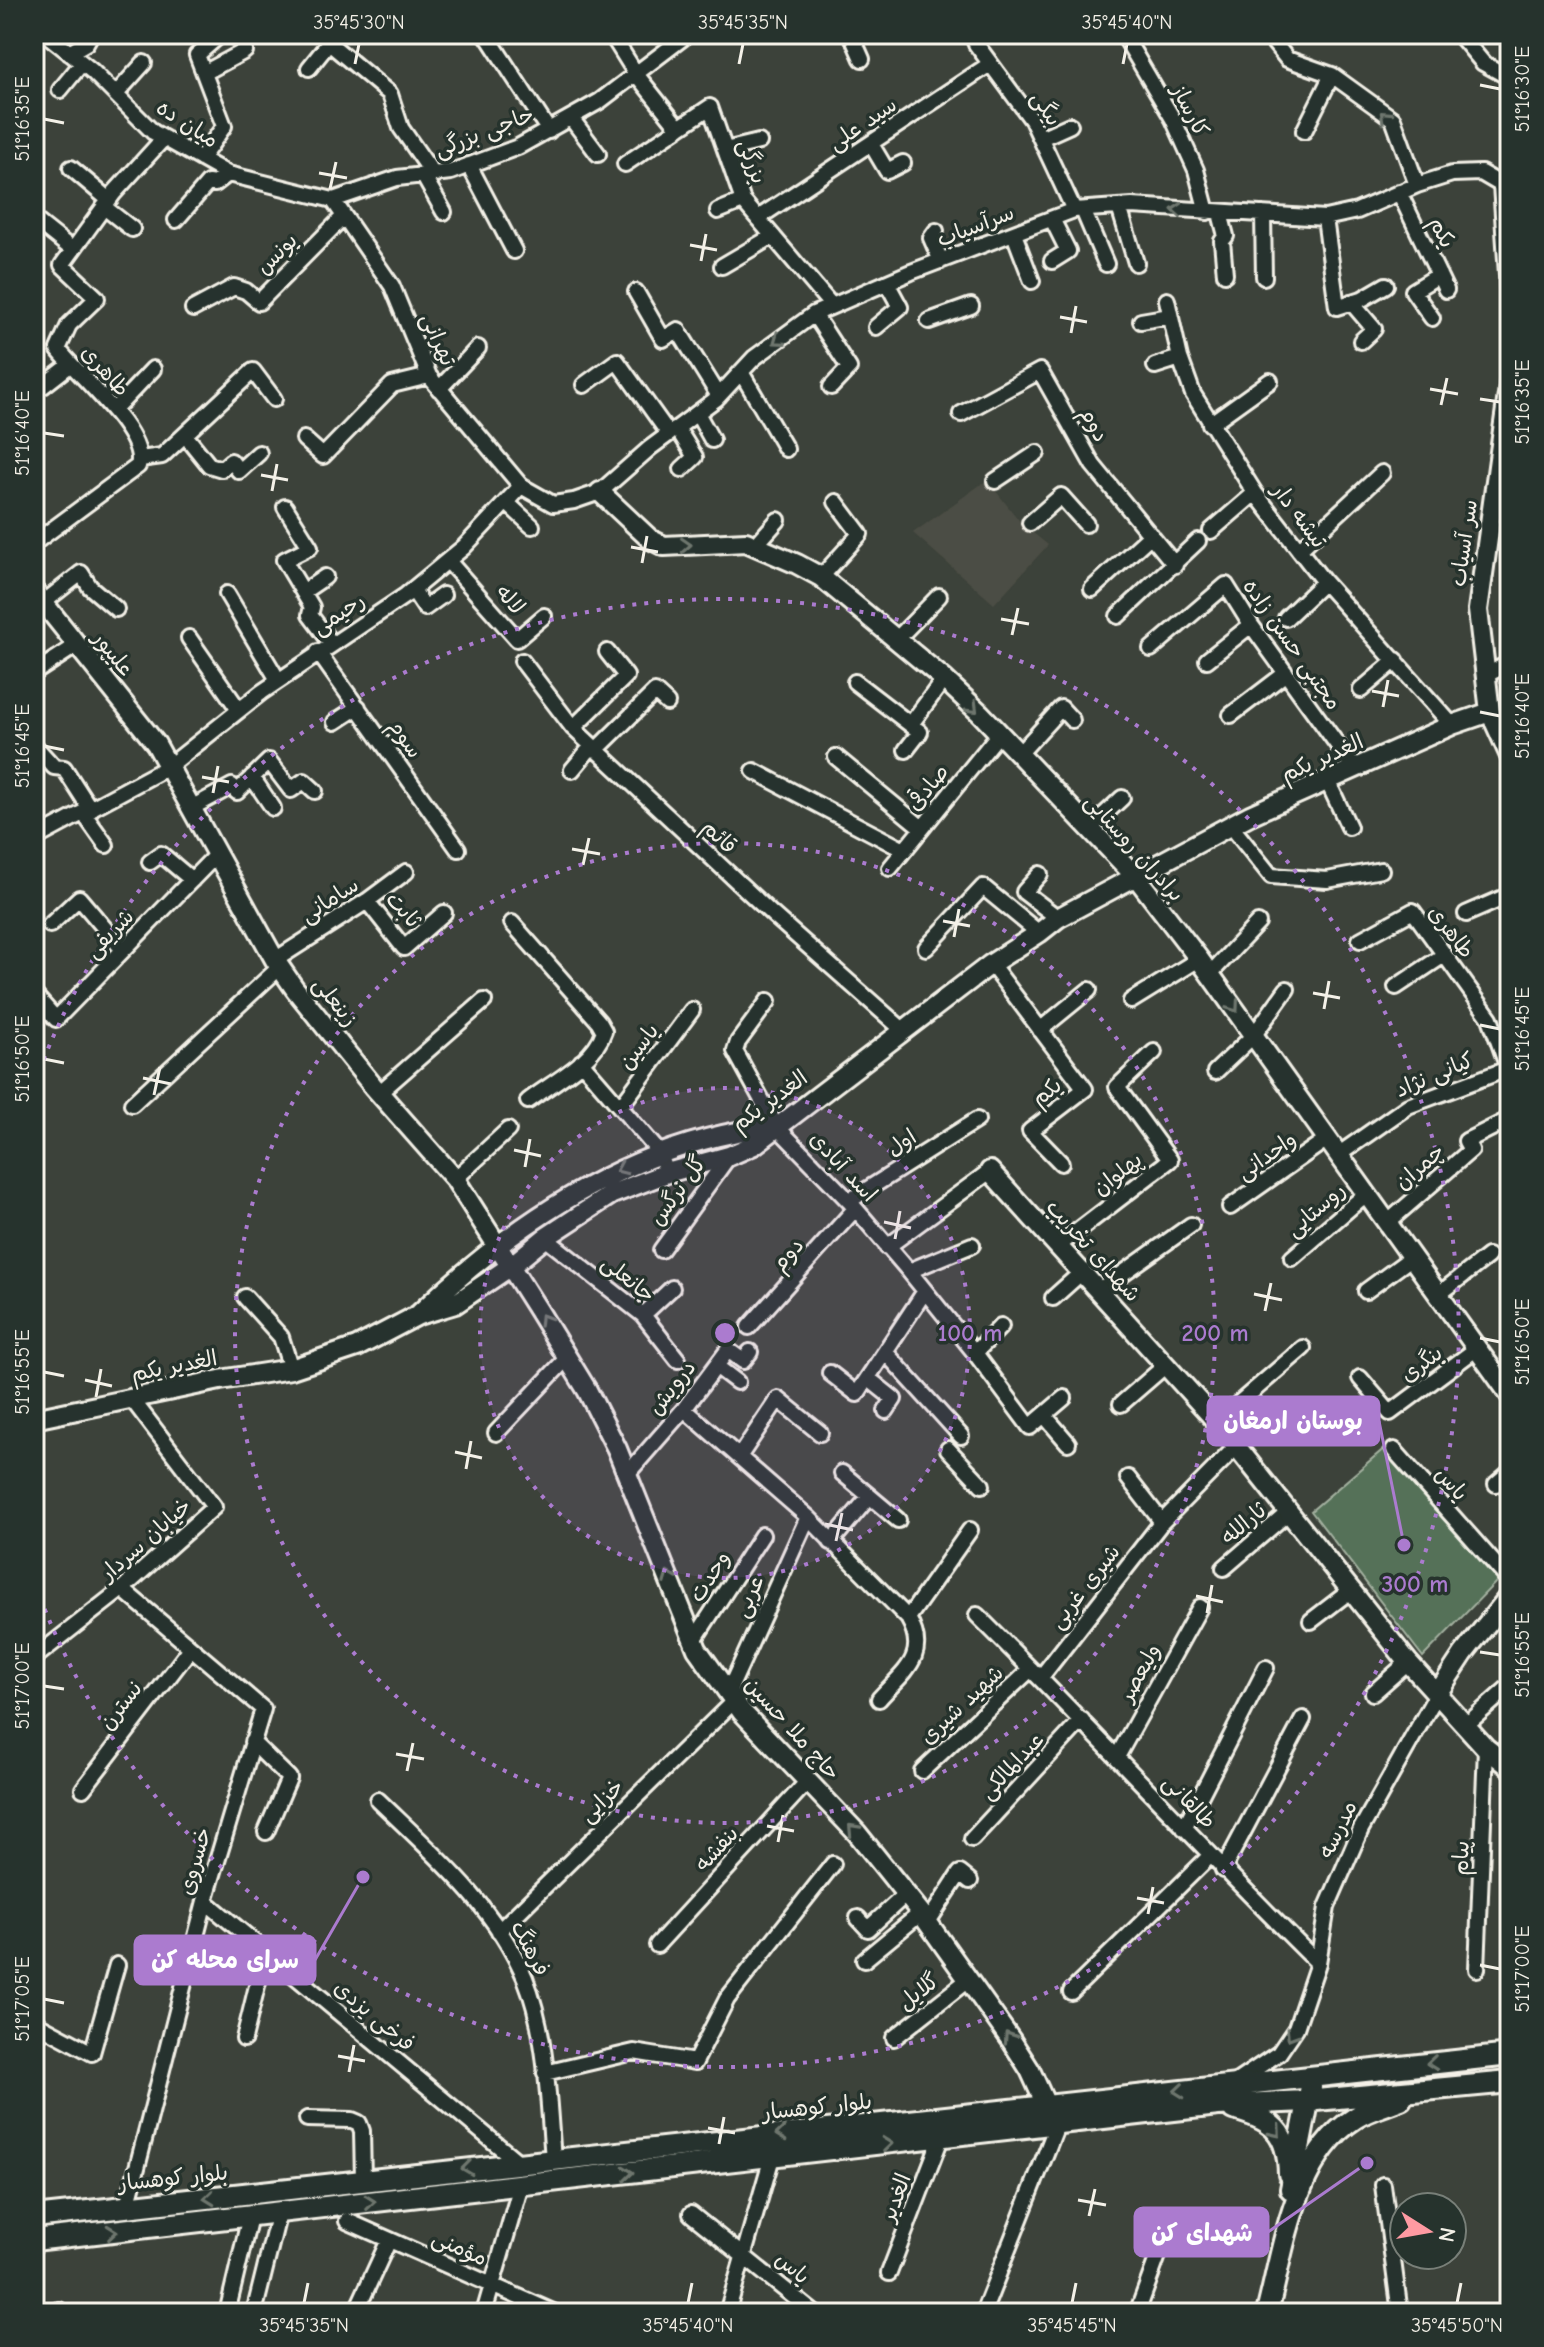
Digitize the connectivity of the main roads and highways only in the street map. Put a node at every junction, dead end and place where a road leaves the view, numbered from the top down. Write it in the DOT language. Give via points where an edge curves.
graph roads {
  1 [pos="1510,2055"];
  2 [pos="1312,2075"];
  3 [pos="1510,2082"];
  4 [pos="1428,2090"];
  5 [pos="1311,2100"];
  6 [pos="1218,2105"];
  7 [pos="1290,2194"];
  8 [pos="34,2217"];
  9 [pos="34,2240"];
  10 [pos="1260,2313"];
  11 [pos="1267,2313"];
  1 -- 2 [label="main road, بلوار کوهسار, one-way"];
  2 -- 5 [label="main road"];
  2 -- 8 [label="main road, بلوار کوهسار, one-way"];
  3 -- 4 [label="main road, بلوار کوهسار"];
  4 -- 5 [label="main road, بلوار کوهسار"];
  4 -- 11 [label="main road" via="1364,2112 1330,2138 1299,2193"];
  5 -- 6 [label="main road, بلوار کوهسار"];
  5 -- 7 [label="main road"];
  6 -- 7 [label="main road, one-way" via="1278,2129 1289,2163"];
  9 -- 6 [label="main road, بلوار کوهسار, one-way"];
  7 -- 10 [label="main road"];
}
